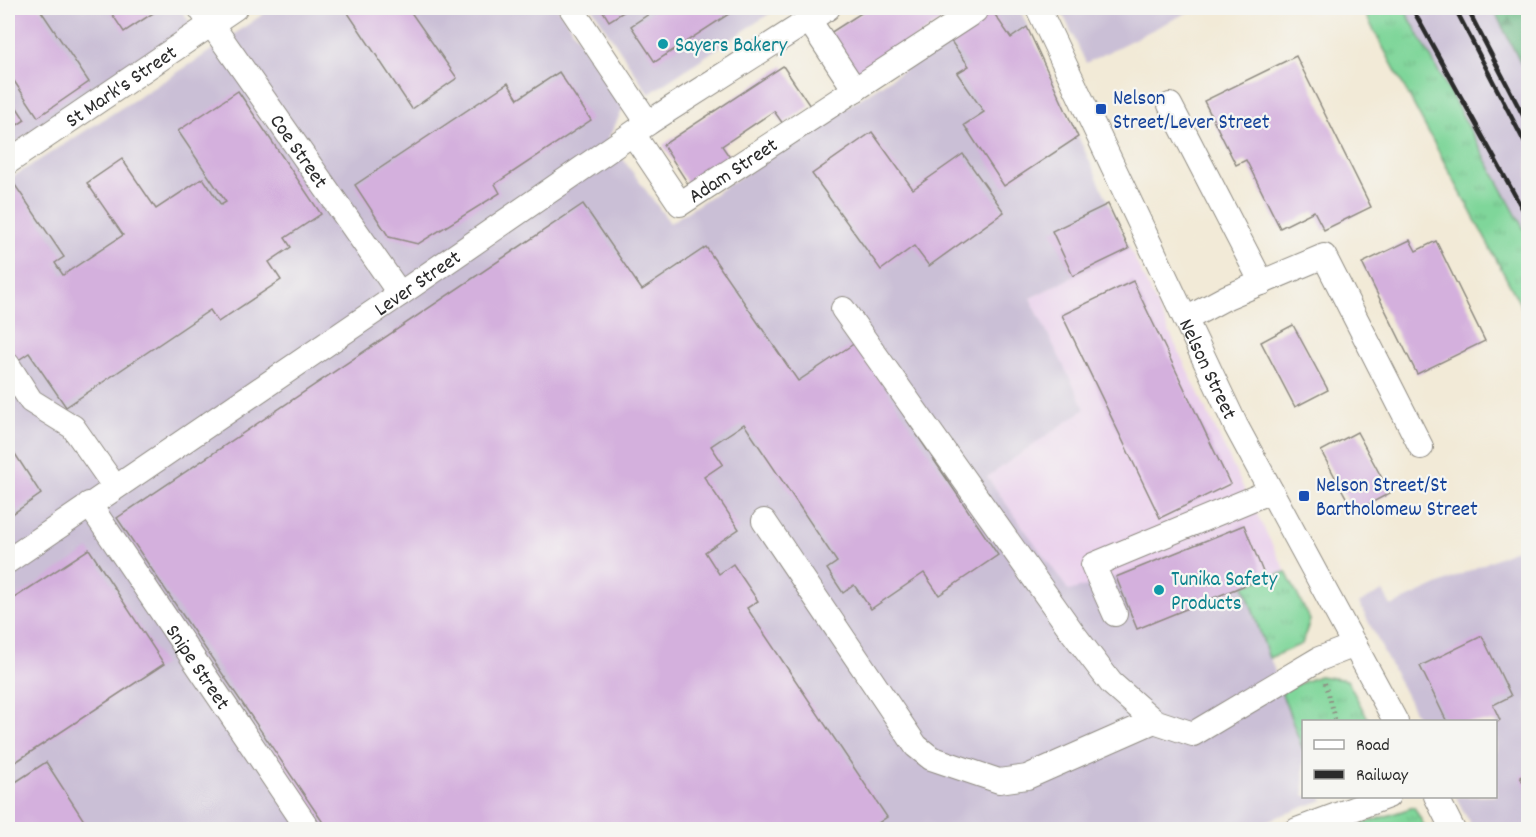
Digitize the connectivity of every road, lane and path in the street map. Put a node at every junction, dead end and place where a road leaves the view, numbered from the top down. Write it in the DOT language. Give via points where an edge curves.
graph roads {
  1 [pos="235,8"];
  2 [pos="571,8"];
  3 [pos="973,8"];
  4 [pos="1038,8"];
  5 [pos="819,14"];
  6 [pos="206,15"];
  7 [pos="855,90"];
  8 [pos="1170,105"];
  9 [pos="641,128"];
  10 [pos="8,162"];
  11 [pos="1262,283"];
  12 [pos="400,294"];
  13 [pos="843,309"];
  14 [pos="1186,319"];
  15 [pos="8,365"];
  16 [pos="1421,447"];
  17 [pos="115,487"];
  18 [pos="1272,491"];
  19 [pos="89,504"];
  20 [pos="764,521"];
  21 [pos="8,561"];
  22 [pos="1115,614"];
  23 [pos="1355,645"];
  24 [pos="1320,659"];
  25 [pos="1335,720"];
  26 [pos="1395,720"];
  27 [pos="1154,721"];
  28 [pos="1383,798"];
  29 [pos="1437,798"];
  30 [pos="309,830"];
  31 [pos="1297,830"];
  32 [pos="1453,830"];
  1 -- 6 [label="street, St Mark's Street"];
  2 -- 9 [label="street"];
  3 -- 7 [label="street, Adam Street" via="975,11"];
  4 -- 14 [label="street, Nelson Street"];
  5 -- 7 [label="street"];
  5 -- 9 [label="street, Lever Street"];
  6 -- 10 [label="street, St Mark's Street"];
  6 -- 12 [label="street, Coe Street"];
  7 -- 9 [label="street, Adam Street" via="680,204"];
  8 -- 11 [label="street"];
  9 -- 12 [label="street, Lever Street"];
  11 -- 14 [label="street"];
  11 -- 16 [label="street" via="1324,256"];
  12 -- 17 [label="street, Lever Street"];
  13 -- 27 [label="street" via="1072,633 1111,683"];
  14 -- 18 [label="street, Nelson Street" via="1236,426"];
  15 -- 17 [label="street" via="31,401 73,427"];
  17 -- 19 [label="street, Lever Street"];
  18 -- 22 [label="street" via="1093,565"];
  18 -- 23 [label="street, Nelson Street"];
  19 -- 21 [label="street, Lever Street"];
  19 -- 30 [label="street, Snipe Street"];
  20 -- 27 [label="street" via="916,746 931,758 999,780 1027,777"];
  23 -- 24 [label="street"];
  23 -- 26 [label="street, Nelson Street"];
  24 -- 25 [label="path"];
  24 -- 27 [label="street" via="1193,734"];
  28 -- 31 [label="street"];
  29 -- 32 [label="street"];
}
